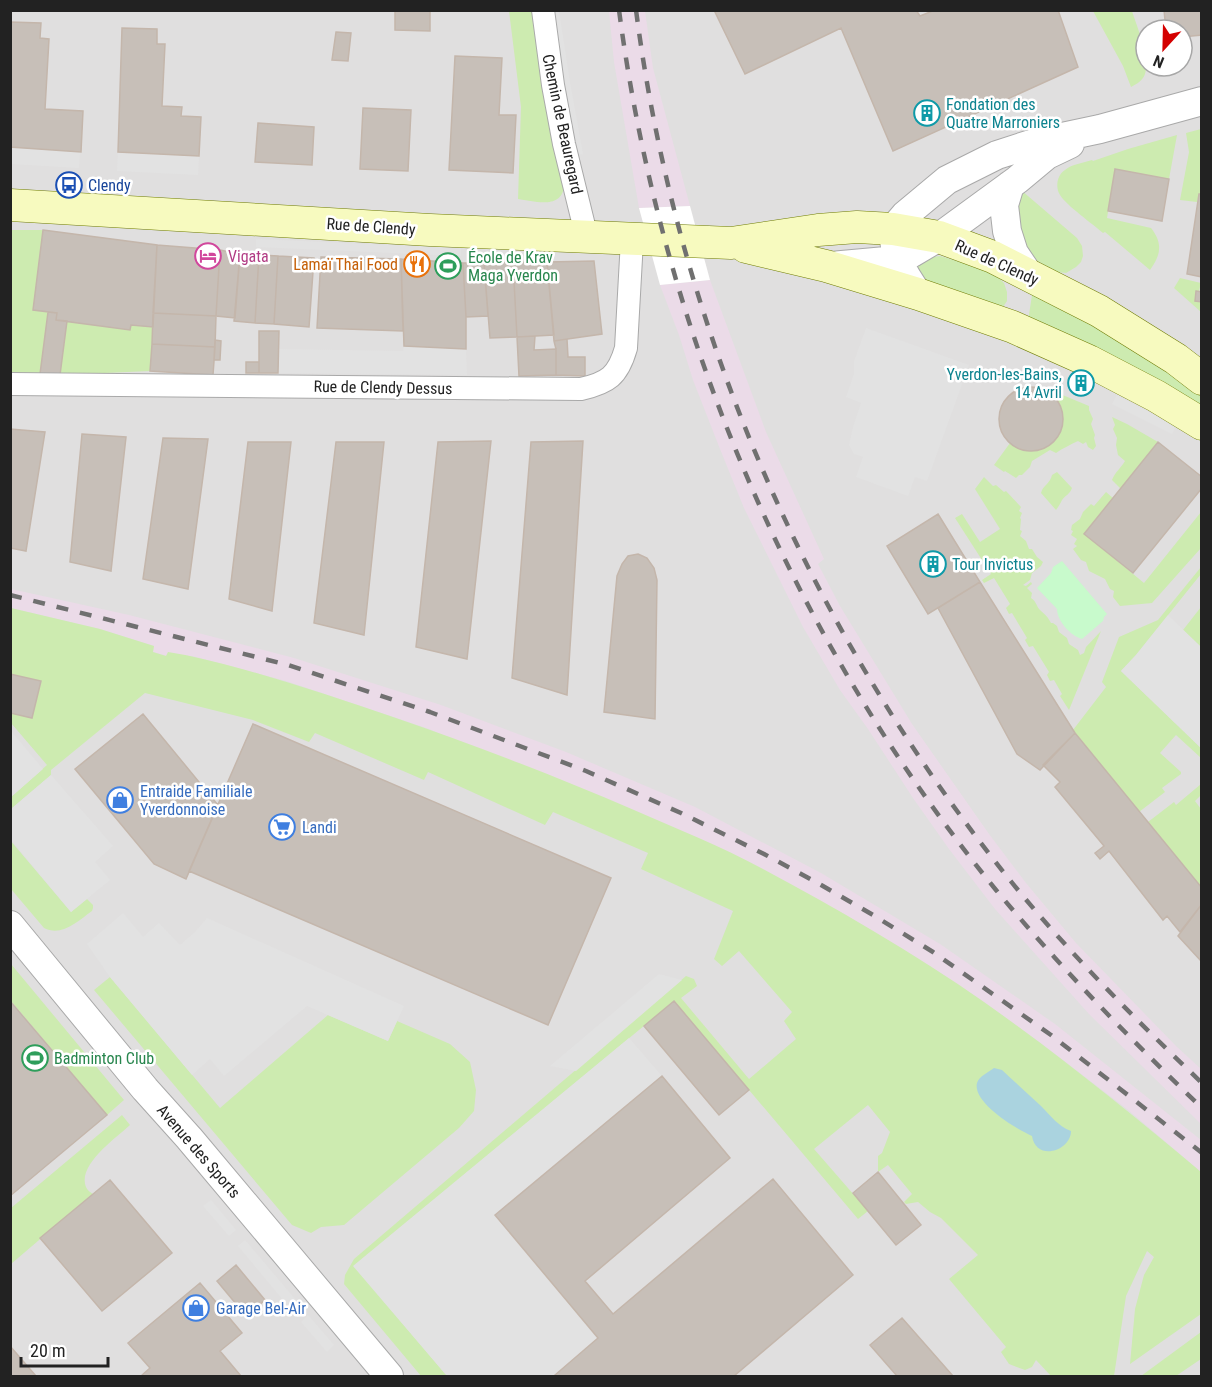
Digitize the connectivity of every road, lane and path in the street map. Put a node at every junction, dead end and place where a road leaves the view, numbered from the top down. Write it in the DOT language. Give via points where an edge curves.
graph roads {
  1 [pos="543,10"];
  2 [pos="1202,101"];
  3 [pos="1100,129"];
  4 [pos="1010,184"];
  5 [pos="10,205"];
  6 [pos="939,237"];
  7 [pos="587,238"];
  8 [pos="632,240"];
  9 [pos="731,243"];
  10 [pos="895,245"];
  11 [pos="826,266"];
  12 [pos="1029,275"];
  13 [pos="918,294"];
  14 [pos="1202,379"];
  15 [pos="10,384"];
  16 [pos="1202,424"];
  17 [pos="10,925"];
  18 [pos="389,1377"];
  1 -- 7 [label="street, Chemin de Beauregard" via="564,144"];
  2 -- 3 [label="street"];
  3 -- 4 [label="street" via="1047,155"];
  3 -- 10 [label="street" via="996,155 947,180 905,215"];
  4 -- 6 [label="street"];
  4 -- 12 [label="street" via="1004,205 1007,231 1014,253"];
  5 -- 7 [label="main road, Rue de Clendy"];
  6 -- 10 [label="main road, Rue de Clendy"];
  6 -- 12 [label="main road, Rue de Clendy"];
  7 -- 8 [label="main road, Rue de Clendy"];
  8 -- 9 [label="main road, Rue de Clendy"];
  8 -- 15 [label="street, Rue de Clendy Dessus" via="626,348 621,365 598,386 581,389"];
  9 -- 10 [label="main road, Rue de Clendy" via="857,227"];
  9 -- 11 [label="main road, Rue de Clendy"];
  10 -- 11 [label="street"];
  10 -- 13 [label="street"];
  11 -- 13 [label="main road, Rue de Clendy"];
  12 -- 14 [label="main road, Rue de Clendy" via="1099,311"];
  13 -- 16 [label="main road, Rue de Clendy" via="1013,327 1089,361"];
  17 -- 18 [label="street, Avenue des Sports"];
}
